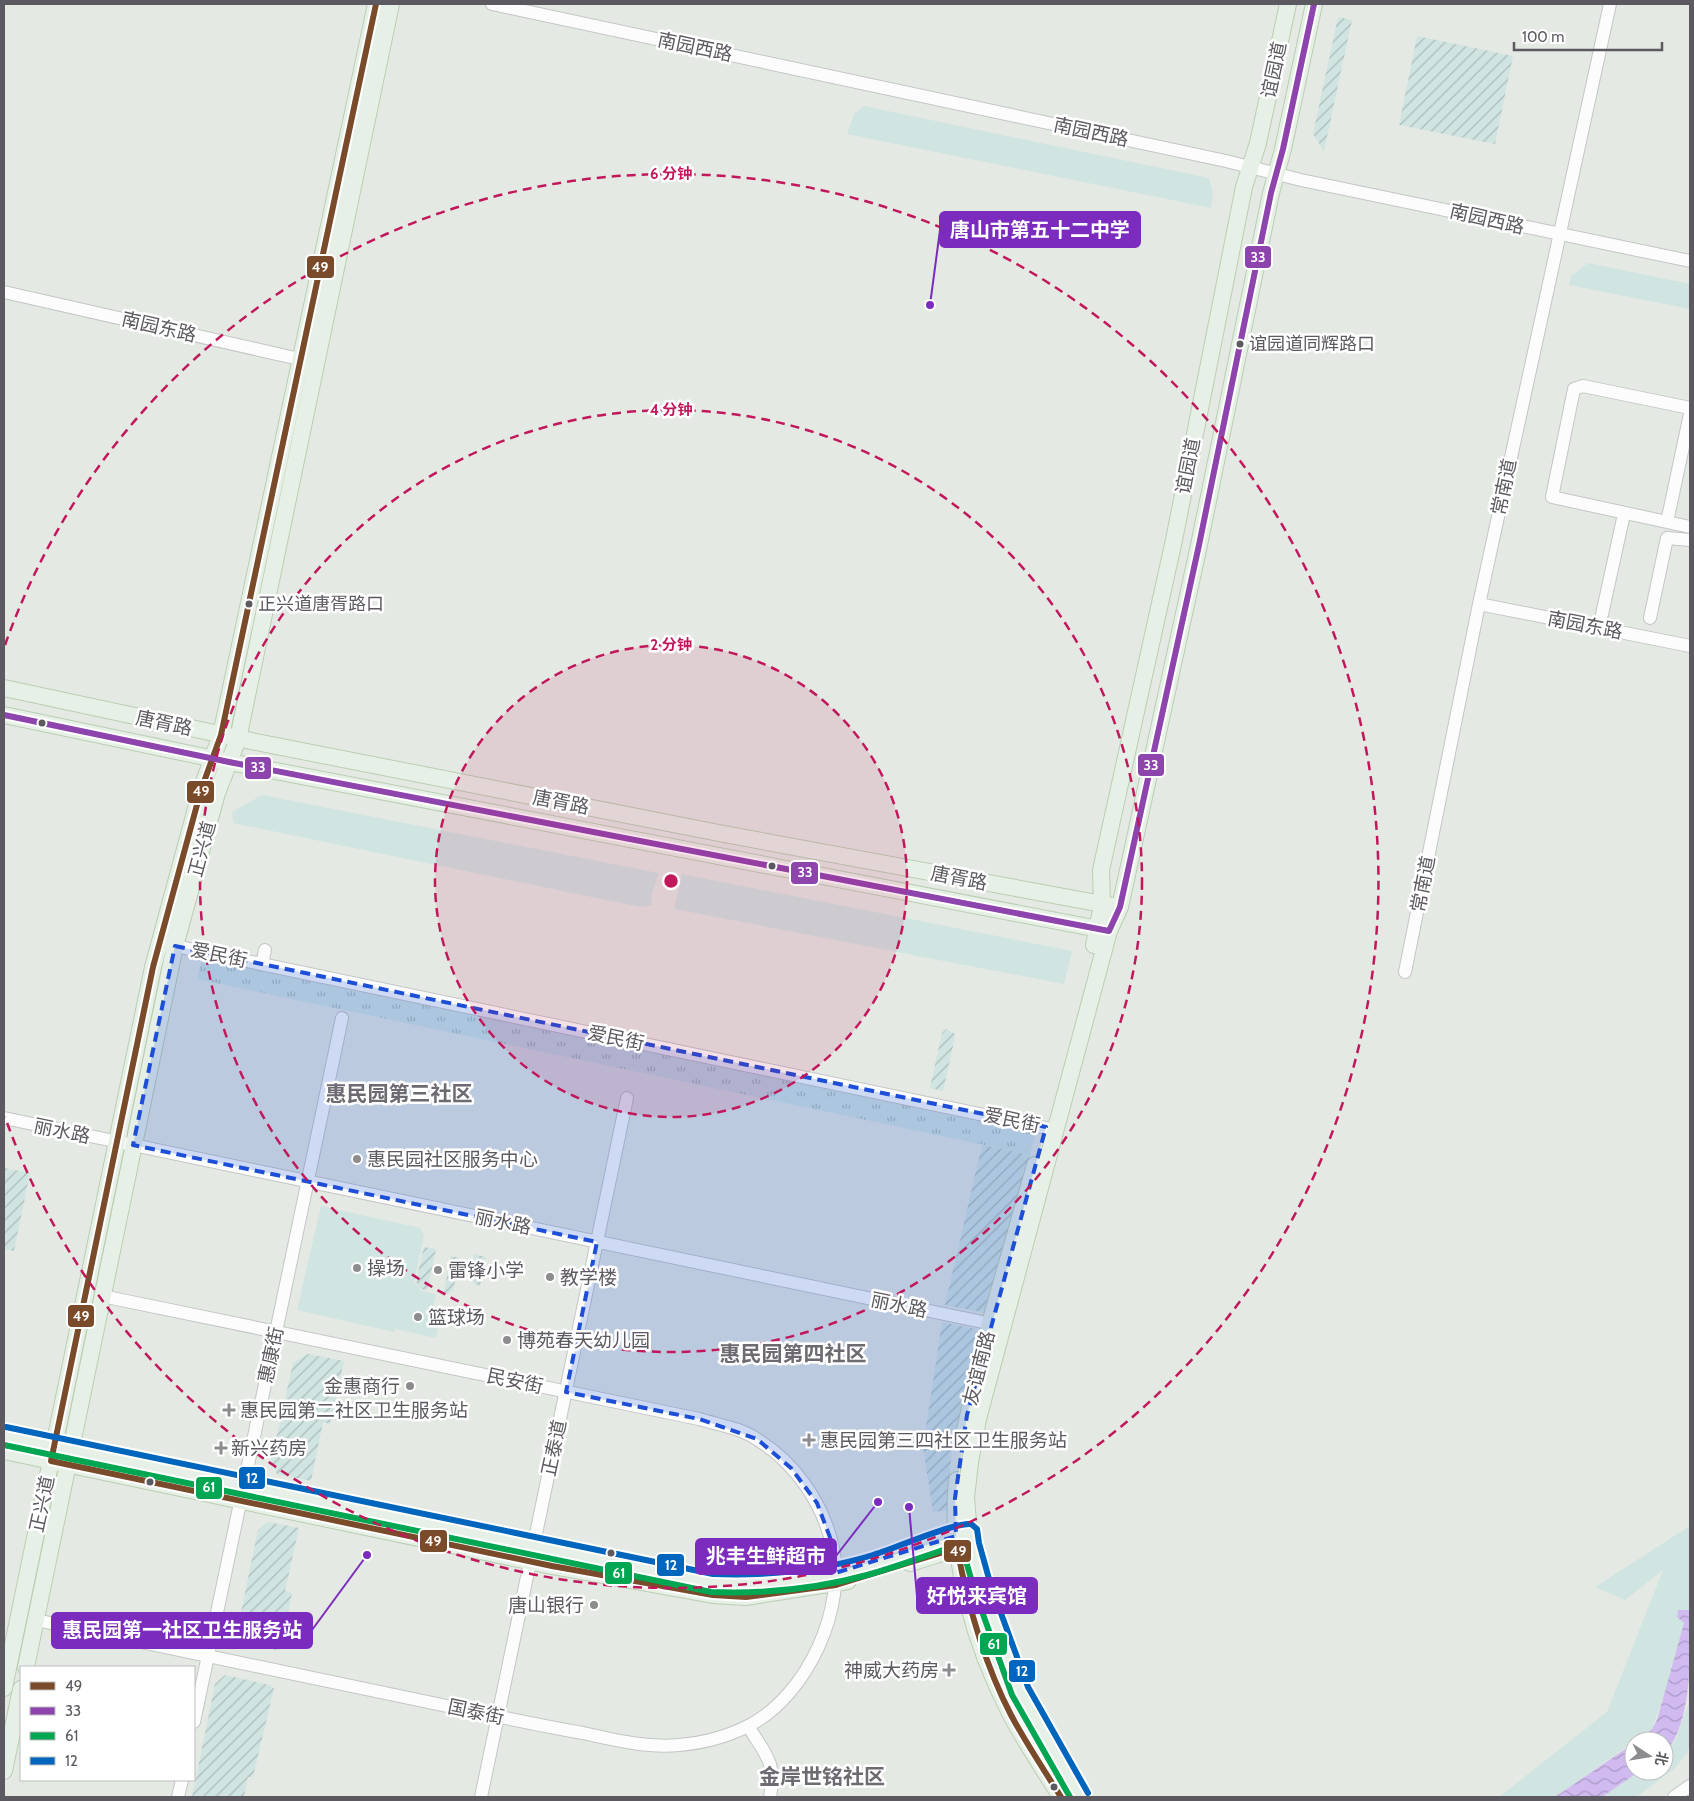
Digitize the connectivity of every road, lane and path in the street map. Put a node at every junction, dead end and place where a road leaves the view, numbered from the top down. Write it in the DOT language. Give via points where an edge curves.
graph roads {
  1 [pos="376,4"];
  2 [pos="392,4"];
  3 [pos="492,4"];
  4 [pos="1288,4"];
  5 [pos="1314,4"];
  6 [pos="1610,4"];
  7 [pos="1250,168"];
  8 [pos="1276,174"];
  9 [pos="1559,235"];
  10 [pos="1690,261"];
  11 [pos="4,292"];
  12 [pos="307,361"];
  13 [pos="1690,408"];
  14 [pos="1690,414"];
  15 [pos="1624,514"];
  16 [pos="1667,522"];
  17 [pos="1690,527"];
  18 [pos="1690,540"];
  19 [pos="1479,604"];
  20 [pos="1650,618"];
  21 [pos="1599,628"];
  22 [pos="1690,646"];
  23 [pos="4,688"];
  24 [pos="4,715"];
  25 [pos="221,735"];
  26 [pos="238,739"];
  27 [pos="221,760"];
  28 [pos="1102,905"];
  29 [pos="1120,907"];
  30 [pos="1103,929"];
  31 [pos="175,946"];
  32 [pos="265,950"];
  33 [pos="262,964"];
  34 [pos="1405,972"];
  35 [pos="342,1018"];
  36 [pos="627,1098"];
  37 [pos="4,1118"];
  38 [pos="1051,1129"];
  39 [pos="125,1144"];
  40 [pos="308,1182"];
  41 [pos="597,1242"];
  42 [pos="102,1296"];
  43 [pos="996,1325"];
  44 [pos="276,1332"];
  45 [pos="566,1392"];
  46 [pos="4,1436"];
  47 [pos="4,1451"];
  48 [pos="52,1453"];
  49 [pos="69,1458"];
  50 [pos="242,1494"];
  51 [pos="963,1540"];
  52 [pos="531,1554"];
  53 [pos="835,1579"];
  54 [pos="36,1620"];
  55 [pos="207,1656"];
  56 [pos="26,1666"];
  57 [pos="4,1688"];
  58 [pos="20,1694"];
  59 [pos="195,1717"];
  60 [pos="498,1717"];
  61 [pos="748,1726"];
  62 [pos="4,1771"];
  63 [pos="182,1781"];
  64 [pos="1690,1786"];
  65 [pos="178,1797"];
  66 [pos="481,1797"];
  67 [pos="770,1797"];
  68 [pos="1061,1797"];
  69 [pos="1080,1797"];
  70 [pos="1674,1797"];
  1 -- 12 [label="main road, 正兴道"];
  2 -- 12 [label="main road, 正兴道"];
  3 -- 7 [label="street, 南园西路"];
  4 -- 7 [label="main road, 谊园道"];
  5 -- 8 [label="main road, 谊园道"];
  6 -- 9 [label="street, 常南道"];
  7 -- 8 [label="street, 南园西路"];
  7 -- 28 [label="main road, 谊园道" via="1174,540 1101,870"];
  8 -- 9 [label="street, 南园西路"];
  8 -- 29 [label="main road, 谊园道"];
  9 -- 10 [label="street, 南园西路"];
  9 -- 19 [label="street, 常南道"];
  11 -- 12 [label="street, 南园东路"];
  12 -- 25 [label="main road, 正兴道"];
  12 -- 26 [label="main road, 正兴道"];
  13 -- 15 [label="street" via="1583,386 1574,389 1552,497"];
  14 -- 16 [label="street"];
  15 -- 16 [label="street"];
  15 -- 21 [label="street"];
  16 -- 17 [label="street"];
  18 -- 20 [label="street" via="1667,538"];
  19 -- 21 [label="street, 南园东路"];
  19 -- 34 [label="street, 常南道"];
  21 -- 22 [label="street, 南园东路"];
  23 -- 25 [label="main road, 唐胥路"];
  24 -- 27 [label="main road, 唐胥路"];
  25 -- 26 [label="main road, 唐胥路"];
  25 -- 27 [label="main road, 正兴道"];
  26 -- 27 [label="main road, 正兴道"];
  26 -- 28 [label="main road, 唐胥路"];
  27 -- 30 [label="main road, 唐胥路"];
  27 -- 31 [label="main road, 正兴道" via="217,793"];
  27 -- 39 [label="main road, 正兴道" via="201,790 153,967"];
  28 -- 29 [label="main road, 唐胥路"];
  28 -- 30 [label="main road, 谊园道"];
  29 -- 30 [label="main road, 谊园道"];
  30 -- 38 [label="main road, 友谊南路"];
  31 -- 33 [label="street, 爱民街"];
  31 -- 39 [label="main road, 正兴道"];
  32 -- 33 [label="street"];
  33 -- 38 [label="street, 爱民街"];
  35 -- 40 [label="street, 惠康街"];
  36 -- 41 [label="street, 正泰道"];
  37 -- 39 [label="street, 丽水路"];
  38 -- 43 [label="main road, 友谊南路"];
  39 -- 40 [label="street, 丽水路"];
  39 -- 42 [label="main road, 正兴道"];
  39 -- 48 [label="main road, 正兴道"];
  40 -- 41 [label="street, 丽水路"];
  40 -- 44 [label="street, 惠康街"];
  41 -- 43 [label="street, 丽水路"];
  41 -- 45 [label="street, 正泰道"];
  42 -- 44 [label="street, 民安街"];
  42 -- 49 [label="main road, 正兴道"];
  43 -- 51 [label="main road, 友谊南路" via="970,1462"];
  44 -- 45 [label="street, 民安街"];
  44 -- 50 [label="street, 惠康街"];
  45 -- 52 [label="street, 正泰道"];
  45 -- 53 [label="street, 民安街" via="699,1419 758,1439 791,1468 818,1503 834,1548"];
  46 -- 48 [label="main road"];
  47 -- 48 [label="main road"];
  48 -- 49 [label="main road"];
  48 -- 57 [label="main road, 正兴道"];
  49 -- 50 [label="main road"];
  49 -- 54 [label="main road, 正兴道"];
  50 -- 52 [label="main road"];
  50 -- 55 [label="street, 惠康街"];
  51 -- 53 [label="main road" via="863,1567"];
  51 -- 68 [label="main road, 友谊南路" via="965,1592 1001,1695"];
  51 -- 69 [label="main road, 友谊南路" via="1020,1691"];
  52 -- 53 [label="main road" via="712,1584"];
  52 -- 60 [label="street, 正泰道"];
  53 -- 61 [label="street, 国泰街" via="824,1631 812,1660 797,1684 778,1704"];
  54 -- 55 [label="street, 国泰街"];
  54 -- 56 [label="main road, 正兴道"];
  55 -- 59 [label="street, 惠康街"];
  55 -- 60 [label="street, 国泰街"];
  58 -- 62 [label="main road"];
  60 -- 61 [label="street, 国泰街" via="633,1743 675,1746 722,1736"];
  60 -- 66 [label="street, 正泰道"];
  61 -- 67 [label="street" via="772,1765 774,1779"];
  63 -- 65 [label="street"];
  64 -- 70 [label="street"];
}
